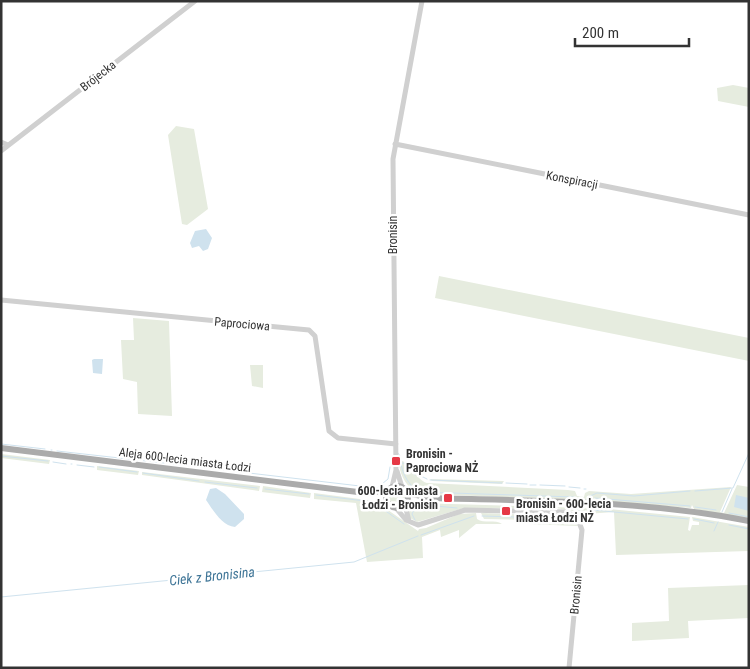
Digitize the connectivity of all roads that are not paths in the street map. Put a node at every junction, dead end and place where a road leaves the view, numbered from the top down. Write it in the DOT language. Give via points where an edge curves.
graph roads {
  1 [pos="195,1"];
  2 [pos="422,1"];
  3 [pos="1,142"];
  4 [pos="395,144"];
  5 [pos="8,145"];
  6 [pos="1,151"];
  7 [pos="749,216"];
  8 [pos="1,300"];
  9 [pos="396,444"];
  10 [pos="1,448"];
  11 [pos="396,470"];
  12 [pos="402,487"];
  13 [pos="390,489"];
  14 [pos="366,493"];
  15 [pos="408,493"];
  16 [pos="430,498"];
  17 [pos="386,500"];
  18 [pos="406,503"];
  19 [pos="396,508"];
  20 [pos="749,521"];
  21 [pos="409,522"];
  22 [pos="569,668"];
  1 -- 5 [label="street, Brójecka"];
  2 -- 4 [label="street, Bronisin"];
  3 -- 5 [label="street"];
  4 -- 7 [label="street, Konspiracji"];
  4 -- 9 [label="street, Bronisin"];
  5 -- 6 [label="street, Brójecka"];
  8 -- 9 [label="street, Paprociowa" via="309,330 315,336 329,431 338,438"];
  9 -- 11 [label="street, Bronisin"];
  10 -- 14 [label="main road, Aleja 600-lecia miasta Łodzi"];
  11 -- 12 [label="street, Bronisin"];
  11 -- 13 [label="street, Bronisin"];
  12 -- 13 [label="main road"];
  12 -- 15 [label="main road"];
  13 -- 14 [label="main road, Aleja 600-lecia miasta Łodzi"];
  13 -- 17 [label="main road"];
  14 -- 17 [label="main road, Aleja 600-lecia miasta Łodzi"];
  15 -- 16 [label="main road"];
  15 -- 18 [label="main road"];
  16 -- 18 [label="main road"];
  16 -- 20 [label="main road" via="624,504"];
  17 -- 19 [label="main road"];
  18 -- 19 [label="main road"];
  18 -- 21 [label="street"];
  19 -- 21 [label="street"];
  21 -- 22 [label="street, Bronisin" via="422,525 452,512 472,510 566,512 578,517 582,530"];
}
